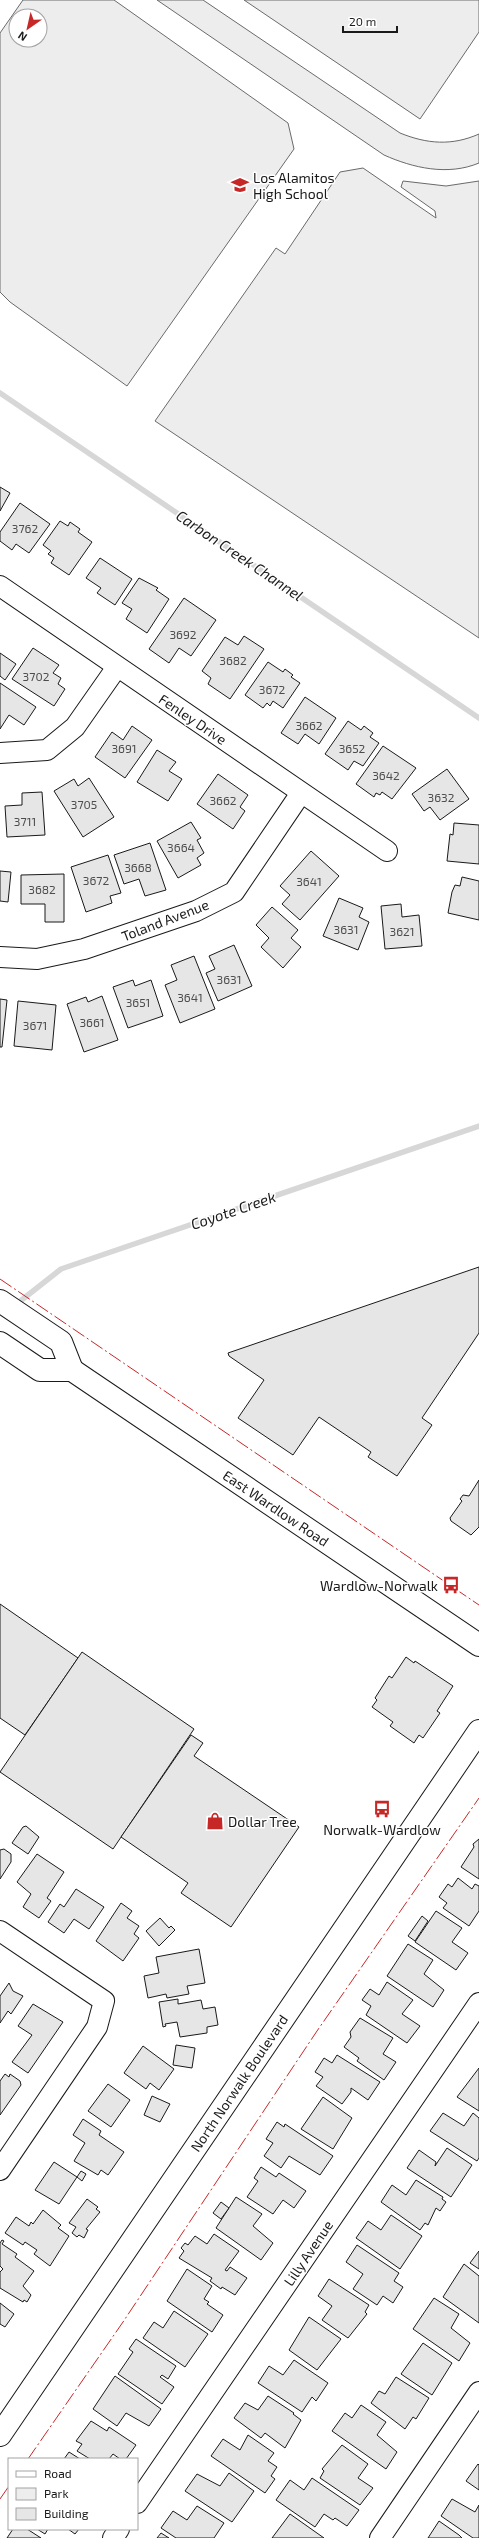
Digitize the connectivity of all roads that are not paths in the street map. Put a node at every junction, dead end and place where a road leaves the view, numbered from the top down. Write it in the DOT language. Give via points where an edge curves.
graph roads {
  1 [pos="0,586"];
  2 [pos="117,666"];
  3 [pos="0,754"];
  4 [pos="301,793"];
  5 [pos="386,851"];
  6 [pos="0,957"];
  7 [pos="0,1301"];
  8 [pos="0,1343"];
  9 [pos="72,1370"];
  10 [pos="479,1645"];
  11 [pos="479,1731"];
  12 [pos="0,1932"];
  13 [pos="479,2003"];
  14 [pos="0,2170"];
  15 [pos="479,2392"];
  16 [pos="0,2435"];
  17 [pos="138,2502"];
  18 [pos="119,2530"];
  19 [pos="113,2538"];
  20 [pos="380,2538"];
  1 -- 2 [label="street, Fenley Drive"];
  2 -- 3 [label="street" via="75,727 47,750"];
  2 -- 4 [label="street, Fenley Drive"];
  4 -- 5 [label="street, Fenley Drive"];
  4 -- 6 [label="street, Toland Avenue" via="234,892 196,911 84,949 37,959"];
  7 -- 9 [label="main road" via="61,1342"];
  8 -- 9 [label="main road" via="40,1370"];
  9 -- 10 [label="main road, East Wardlow Road"];
  11 -- 16 [label="main road, North Norwalk Boulevard"];
  12 -- 14 [label="street" via="104,2001 97,2027"];
  13 -- 17 [label="street, Lilly Avenue"];
  15 -- 20 [label="street"];
  18 -- 19 [label="street"];
}
